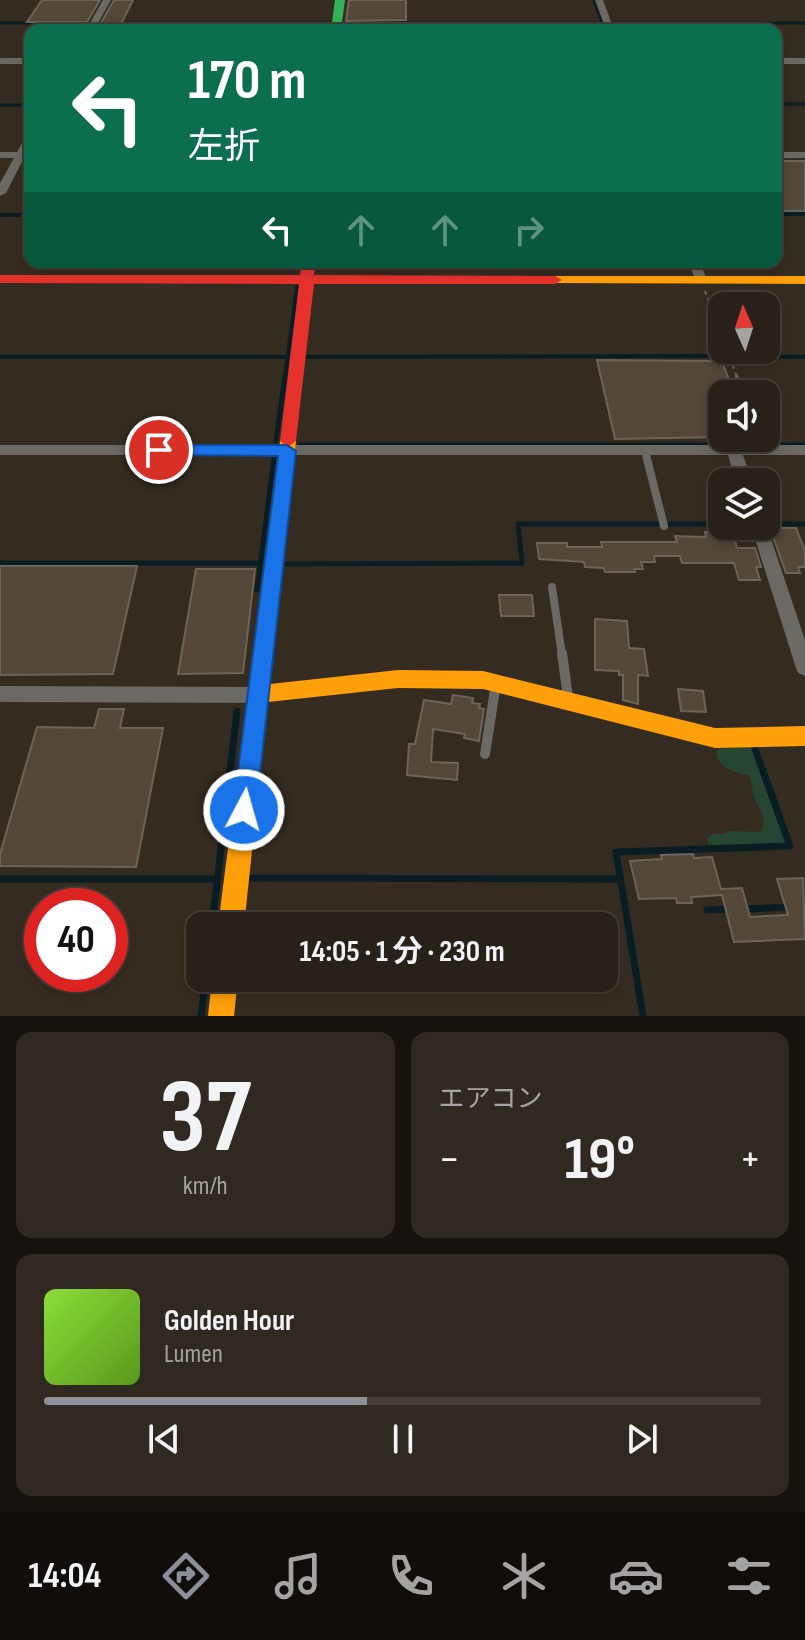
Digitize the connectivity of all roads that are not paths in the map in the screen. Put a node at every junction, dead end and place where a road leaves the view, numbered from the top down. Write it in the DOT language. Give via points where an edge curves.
graph roads {
  1 [pos="107,0"];
  2 [pos="340,0"];
  3 [pos="599,0"];
  4 [pos="93,24"];
  5 [pos="337,24"];
  6 [pos="608,24"];
  7 [pos="0,61"];
  8 [pos="24,61"];
  9 [pos="782,61"];
  10 [pos="805,61"];
  11 [pos="0,155"];
  12 [pos="24,155"];
  13 [pos="782,155"];
  14 [pos="805,155"];
  15 [pos="24,157"];
  16 [pos="0,193"];
  17 [pos="308,271"];
  18 [pos="697,271"];
  19 [pos="0,279"];
  20 [pos="805,280"];
  21 [pos="0,450"];
  22 [pos="780,450"];
  23 [pos="805,450"];
  24 [pos="287,451"];
  25 [pos="645,451"];
  26 [pos="708,451"];
  27 [pos="664,526"];
  28 [pos="764,540"];
  29 [pos="552,587"];
  30 [pos="805,668"];
  31 [pos="496,683"];
  32 [pos="0,694"];
  33 [pos="257,695"];
  34 [pos="569,702"];
  35 [pos="805,736"];
  36 [pos="485,754"];
  37 [pos="233,912"];
  38 [pos="224,992"];
  39 [pos="221,1016"];
  1 -- 4 [label="street"];
  2 -- 5 [label="street"];
  3 -- 6 [label="street"];
  7 -- 8 [label="street"];
  9 -- 10 [label="street"];
  11 -- 12 [label="street"];
  13 -- 14 [label="street"];
  15 -- 16 [label="street"];
  17 -- 18 [label="street"];
  17 -- 19 [label="street"];
  17 -- 24 [label="street"];
  18 -- 20 [label="street"];
  21 -- 24 [label="street"];
  22 -- 23 [label="street"];
  24 -- 25 [label="street"];
  24 -- 33 [label="street"];
  25 -- 26 [label="street"];
  25 -- 27 [label="lane"];
  28 -- 30 [label="street"];
  29 -- 34 [label="lane"];
  31 -- 33 [label="street" via="413,674"];
  31 -- 34 [label="street"];
  31 -- 36 [label="lane"];
  32 -- 33 [label="street"];
  33 -- 37 [label="street"];
  34 -- 35 [label="street" via="715,738"];
  38 -- 39 [label="street"];
}
